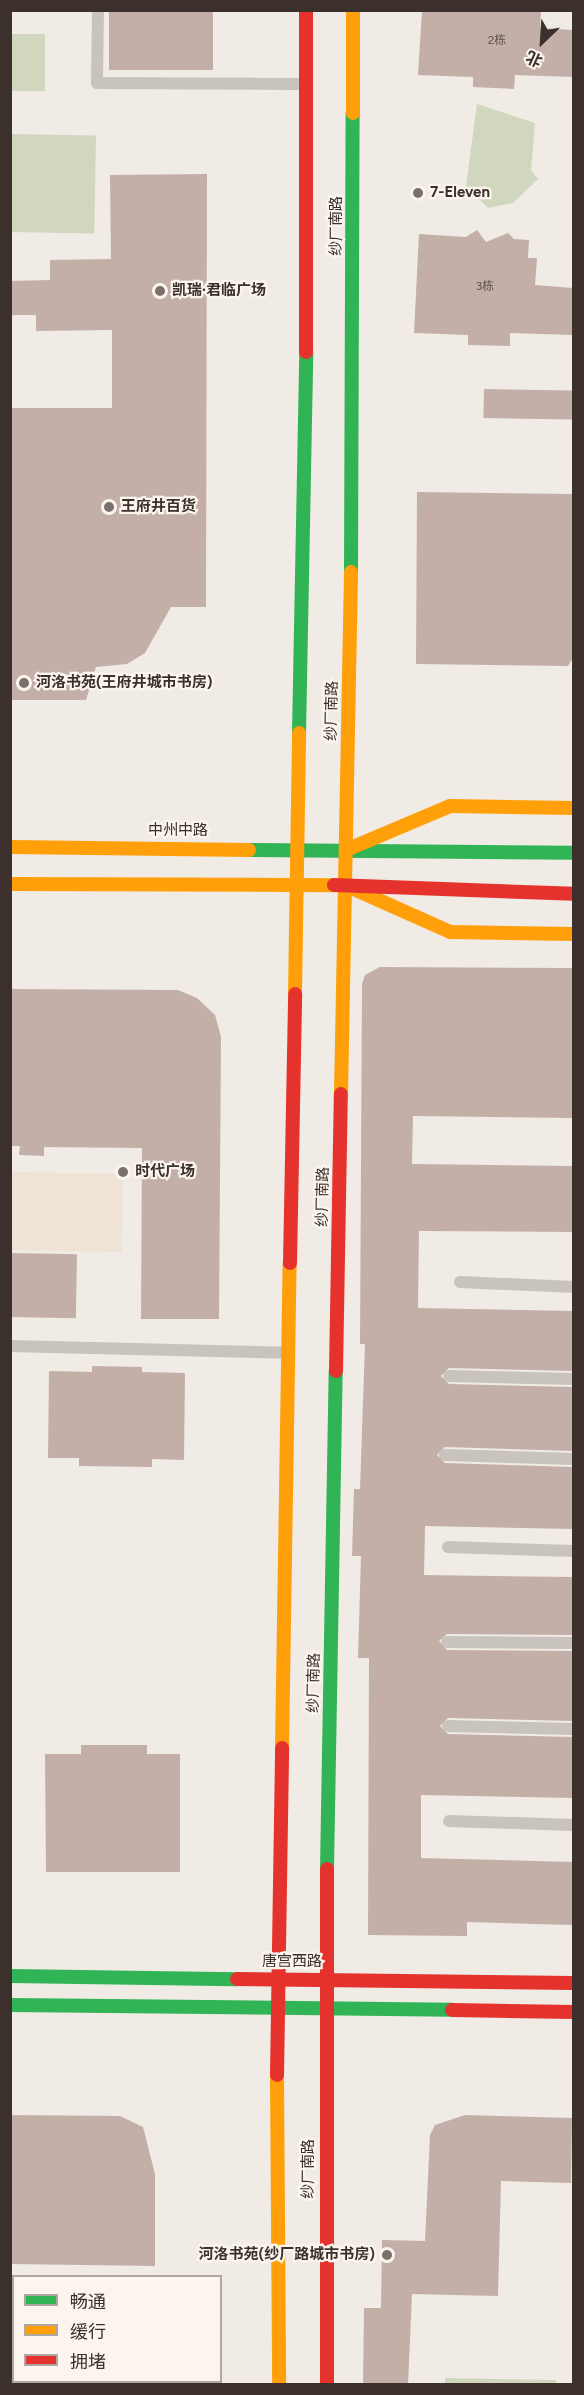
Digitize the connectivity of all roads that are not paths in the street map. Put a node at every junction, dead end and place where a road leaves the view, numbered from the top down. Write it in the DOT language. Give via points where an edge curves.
graph roads {
  1 [pos="98,10"];
  2 [pos="306,10"];
  3 [pos="353,10"];
  4 [pos="306,84"];
  5 [pos="573,808"];
  6 [pos="10,847"];
  7 [pos="298,848"];
  8 [pos="346,850"];
  9 [pos="573,854"];
  10 [pos="10,884"];
  11 [pos="345,885"];
  12 [pos="297,886"];
  13 [pos="573,894"];
  14 [pos="573,934"];
  15 [pos="460,1282"];
  16 [pos="573,1287"];
  17 [pos="10,1346"];
  18 [pos="289,1353"];
  19 [pos="449,1376"];
  20 [pos="573,1379"];
  21 [pos="445,1455"];
  22 [pos="573,1459"];
  23 [pos="448,1547"];
  24 [pos="573,1551"];
  25 [pos="447,1642"];
  26 [pos="573,1643"];
  27 [pos="448,1726"];
  28 [pos="573,1729"];
  29 [pos="448,1821"];
  30 [pos="573,1825"];
  31 [pos="10,1976"];
  32 [pos="326,1978"];
  33 [pos="278,1979"];
  34 [pos="573,1983"];
  35 [pos="10,2005"];
  36 [pos="277,2008"];
  37 [pos="325,2008"];
  38 [pos="573,2012"];
  39 [pos="279,2385"];
  40 [pos="327,2385"];
  1 -- 4 [label="lane" via="97,83"];
  2 -- 4 [label="main road, 纱厂南路"];
  3 -- 8 [label="main road, 纱厂南路" via="354,371"];
  4 -- 7 [label="main road, 纱厂南路"];
  5 -- 8 [label="main road, 中州中路" via="450,807"];
  6 -- 7 [label="main road, 中州中路"];
  7 -- 8 [label="main road, 中州中路"];
  7 -- 12 [label="main road, 纱厂南路"];
  8 -- 9 [label="main road, 中州中路"];
  8 -- 11 [label="main road, 纱厂南路"];
  10 -- 12 [label="main road"];
  11 -- 12 [label="main road"];
  11 -- 13 [label="main road"];
  11 -- 14 [label="main road" via="450,932"];
  11 -- 32 [label="main road, 纱厂南路"];
  12 -- 18 [label="main road, 纱厂南路"];
  15 -- 16 [label="lane"];
  17 -- 18 [label="lane"];
  18 -- 33 [label="main road, 纱厂南路"];
  19 -- 20 [label="lane"];
  21 -- 22 [label="lane"];
  23 -- 24 [label="lane"];
  25 -- 26 [label="lane"];
  27 -- 28 [label="lane"];
  29 -- 30 [label="lane"];
  31 -- 33 [label="main road, 唐宫西路"];
  32 -- 33 [label="main road, 唐宫西路"];
  32 -- 34 [label="main road, 唐宫西路"];
  32 -- 37 [label="main road, 纱厂南路"];
  33 -- 36 [label="main road, 纱厂南路"];
  35 -- 36 [label="main road"];
  36 -- 37 [label="main road"];
  36 -- 39 [label="main road, 纱厂南路"];
  37 -- 38 [label="main road"];
  37 -- 40 [label="main road, 纱厂南路"];
}
